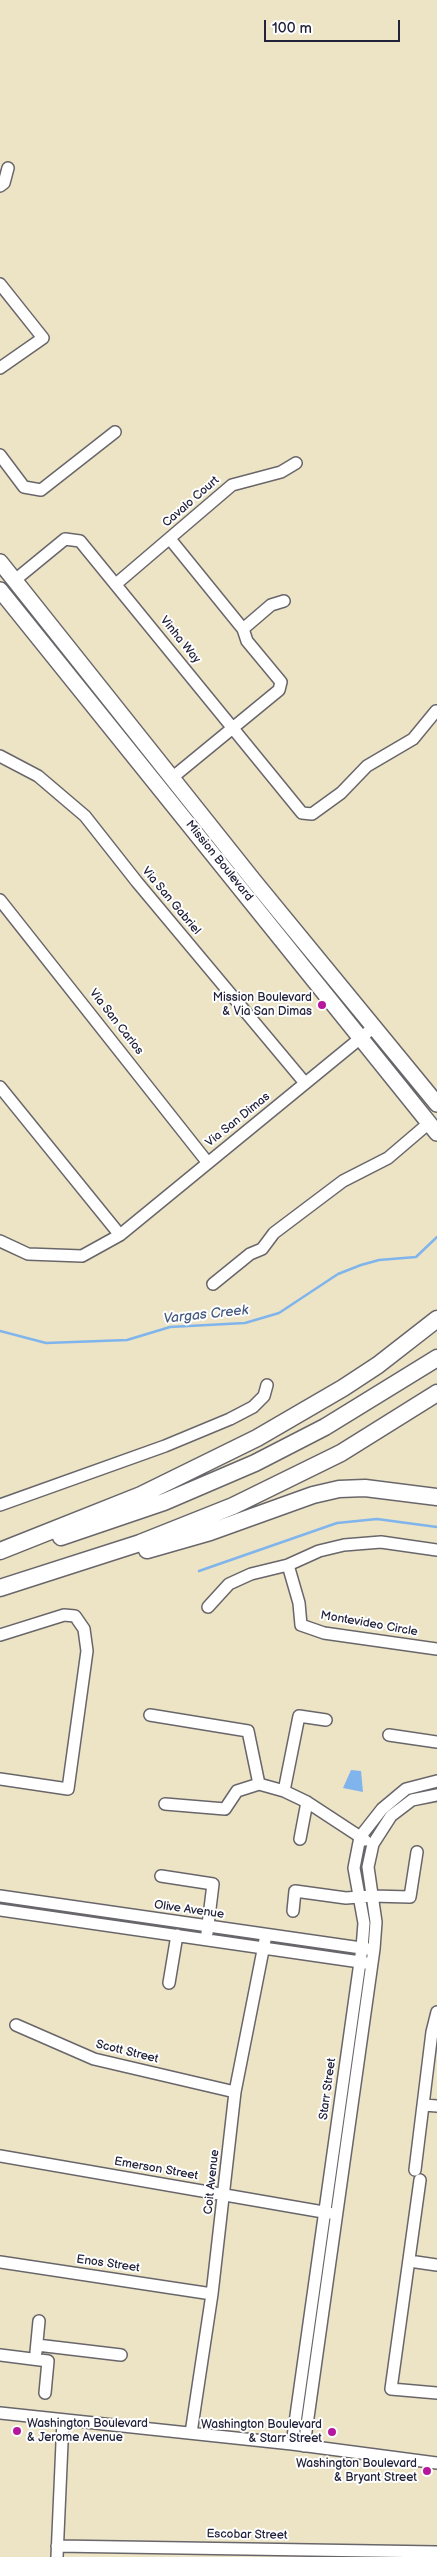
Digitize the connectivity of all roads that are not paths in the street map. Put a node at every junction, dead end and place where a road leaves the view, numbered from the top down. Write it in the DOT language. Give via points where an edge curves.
graph roads {
  1 [pos="8,168"];
  2 [pos="0,186"];
  3 [pos="0,284"];
  4 [pos="0,368"];
  5 [pos="115,432"];
  6 [pos="0,455"];
  7 [pos="296,463"];
  8 [pos="170,539"];
  9 [pos="0,562"];
  10 [pos="15,580"];
  11 [pos="116,584"];
  12 [pos="0,590"];
  13 [pos="284,601"];
  14 [pos="242,628"];
  15 [pos="436,711"];
  16 [pos="234,727"];
  17 [pos="0,756"];
  18 [pos="173,777"];
  19 [pos="0,900"];
  20 [pos="374,1027"];
  21 [pos="362,1038"];
  22 [pos="305,1084"];
  23 [pos="0,1087"];
  24 [pos="437,1104"];
  25 [pos="433,1128"];
  26 [pos="208,1163"];
  27 [pos="120,1235"];
  28 [pos="0,1241"];
  29 [pos="213,1284"];
  30 [pos="437,1319"];
  31 [pos="437,1358"];
  32 [pos="267,1385"];
  33 [pos="437,1393"];
  34 [pos="437,1497"];
  35 [pos="1,1502"];
  36 [pos="437,1550"];
  37 [pos="0,1551"];
  38 [pos="0,1557"];
  39 [pos="288,1565"];
  40 [pos="45,1574"];
  41 [pos="0,1588"];
  42 [pos="208,1607"];
  43 [pos="0,1635"];
  44 [pos="437,1650"];
  45 [pos="150,1715"];
  46 [pos="326,1720"];
  47 [pos="389,1735"];
  48 [pos="437,1742"];
  49 [pos="0,1779"];
  50 [pos="437,1782"];
  51 [pos="259,1784"];
  52 [pos="284,1791"];
  53 [pos="437,1795"];
  54 [pos="307,1802"];
  55 [pos="165,1804"];
  56 [pos="360,1837"];
  57 [pos="300,1839"];
  58 [pos="373,1844"];
  59 [pos="417,1852"];
  60 [pos="161,1876"];
  61 [pos="0,1896"];
  62 [pos="372,1896"];
  63 [pos="360,1897"];
  64 [pos="0,1910"];
  65 [pos="293,1911"];
  66 [pos="208,1927"];
  67 [pos="177,1935"];
  68 [pos="266,1935"];
  69 [pos="206,1940"];
  70 [pos="262,1948"];
  71 [pos="362,1948"];
  72 [pos="374,1949"];
  73 [pos="360,1962"];
  74 [pos="372,1964"];
  75 [pos="169,1983"];
  76 [pos="437,2012"];
  77 [pos="16,2026"];
  78 [pos="235,2092"];
  79 [pos="424,2105"];
  80 [pos="437,2106"];
  81 [pos="0,2156"];
  82 [pos="225,2194"];
  83 [pos="324,2212"];
  84 [pos="336,2214"];
  85 [pos="0,2262"];
  86 [pos="409,2262"];
  87 [pos="437,2265"];
  88 [pos="212,2294"];
  89 [pos="39,2321"];
  90 [pos="37,2345"];
  91 [pos="0,2355"];
  92 [pos="122,2355"];
  93 [pos="35,2359"];
  94 [pos="45,2393"];
  95 [pos="437,2394"];
  96 [pos="0,2413"];
  97 [pos="63,2420"];
  98 [pos="191,2433"];
  99 [pos="292,2444"];
  100 [pos="304,2446"];
  101 [pos="437,2463"];
  102 [pos="57,2552"];
  103 [pos="437,2552"];
  1 -- 2 [label="street"];
  3 -- 4 [label="street" via="43,338"];
  5 -- 6 [label="street" via="41,490 24,487"];
  7 -- 8 [label="street, Cavalo Court" via="281,472 232,485"];
  8 -- 11 [label="street, Cavalo Court"];
  8 -- 14 [label="street"];
  9 -- 10 [label="main road, Mission Boulevard"];
  10 -- 11 [label="street, Vinha Way" via="65,539 80,541"];
  10 -- 18 [label="main road, Mission Boulevard"];
  11 -- 16 [label="street, Vinha Way"];
  12 -- 21 [label="main road, Mission Boulevard"];
  13 -- 14 [label="street" via="271,605"];
  14 -- 16 [label="street" via="247,641 281,682 279,690"];
  15 -- 16 [label="street, Vinha Way" via="413,739 367,766 341,793 312,814 302,812"];
  16 -- 18 [label="street"];
  17 -- 22 [label="street, Via San Gabriel" via="38,776 85,816"];
  18 -- 20 [label="main road, Mission Boulevard"];
  19 -- 26 [label="street, Via San Carlos"];
  20 -- 21 [label="street, Via San Dimas"];
  20 -- 24 [label="main road, Mission Boulevard"];
  21 -- 22 [label="street, Via San Dimas"];
  21 -- 25 [label="main road, Mission Boulevard"];
  22 -- 26 [label="street, Via San Dimas"];
  23 -- 27 [label="street"];
  25 -- 29 [label="street" via="388,1158 344,1181 274,1233 262,1249 250,1254"];
  26 -- 27 [label="street, Via San Dimas"];
  27 -- 28 [label="street, Via San Dimas" via="82,1256 28,1254"];
  30 -- 37 [label="highway" via="343,1388 257,1438 141,1495"];
  31 -- 38 [label="highway" via="334,1422 249,1466 127,1515"];
  32 -- 35 [label="street" via="264,1396 253,1407 230,1419 165,1446"];
  33 -- 40 [label="highway" via="358,1443 245,1501 159,1536"];
  34 -- 40 [label="highway" via="365,1488 339,1489 179,1541"];
  36 -- 39 [label="street" via="381,1542 344,1545 319,1551"];
  39 -- 42 [label="street" via="251,1574 229,1584"];
  39 -- 44 [label="street, Montevideo Circle" via="299,1603 301,1625 324,1633"];
  40 -- 41 [label="highway"];
  43 -- 49 [label="street" via="64,1615 74,1616 84,1629 87,1651 68,1789"];
  45 -- 51 [label="street" via="248,1731"];
  46 -- 52 [label="street" via="299,1716"];
  47 -- 48 [label="street"];
  50 -- 56 [label="street, Starr Street" via="406,1789 382,1809"];
  51 -- 52 [label="street"];
  51 -- 55 [label="street" via="237,1792 225,1809"];
  52 -- 54 [label="street"];
  53 -- 58 [label="street, Starr Street" via="412,1800 391,1816"];
  54 -- 56 [label="street"];
  54 -- 57 [label="street"];
  56 -- 58 [label="street"];
  56 -- 63 [label="street, Starr Street" via="354,1868"];
  58 -- 62 [label="street, Starr Street" via="368,1867"];
  59 -- 62 [label="street" via="410,1897"];
  60 -- 66 [label="street" via="214,1884"];
  61 -- 66 [label="street, Olive Avenue"];
  62 -- 63 [label="street"];
  62 -- 72 [label="street, Starr Street" via="376,1922"];
  63 -- 65 [label="street" via="295,1891"];
  63 -- 71 [label="street, Starr Street" via="364,1923"];
  64 -- 67 [label="street"];
  66 -- 68 [label="street, Olive Avenue"];
  66 -- 69 [label="street"];
  67 -- 69 [label="street"];
  67 -- 75 [label="street"];
  68 -- 70 [label="street, Coit Avenue"];
  68 -- 71 [label="street, Olive Avenue"];
  69 -- 70 [label="street"];
  70 -- 73 [label="street"];
  70 -- 78 [label="street, Coit Avenue"];
  71 -- 72 [label="street, Olive Avenue"];
  71 -- 73 [label="street, Starr Street"];
  72 -- 74 [label="street, Starr Street"];
  73 -- 74 [label="street"];
  73 -- 83 [label="street, Starr Street"];
  74 -- 84 [label="street, Starr Street"];
  76 -- 79 [label="street"];
  77 -- 78 [label="street, Scott Street" via="94,2059"];
  78 -- 82 [label="street, Coit Avenue"];
  79 -- 80 [label="street"];
  79 -- 86 [label="street"];
  81 -- 82 [label="street, Emerson Street"];
  82 -- 83 [label="street, Emerson Street"];
  82 -- 88 [label="street, Coit Avenue"];
  83 -- 84 [label="street, Emerson Street"];
  83 -- 99 [label="street, Starr Street"];
  84 -- 100 [label="street, Starr Street"];
  85 -- 88 [label="street, Enos Street"];
  86 -- 87 [label="street"];
  86 -- 95 [label="street" via="391,2389"];
  88 -- 98 [label="street, Coit Avenue"];
  89 -- 90 [label="street"];
  90 -- 92 [label="street"];
  90 -- 93 [label="street"];
  91 -- 93 [label="street"];
  93 -- 94 [label="street" via="48,2360"];
  96 -- 97 [label="street"];
  97 -- 98 [label="street"];
  97 -- 102 [label="street"];
  98 -- 99 [label="street"];
  99 -- 100 [label="street"];
  100 -- 101 [label="street"];
  102 -- 103 [label="street, Escobar Street"];
}
